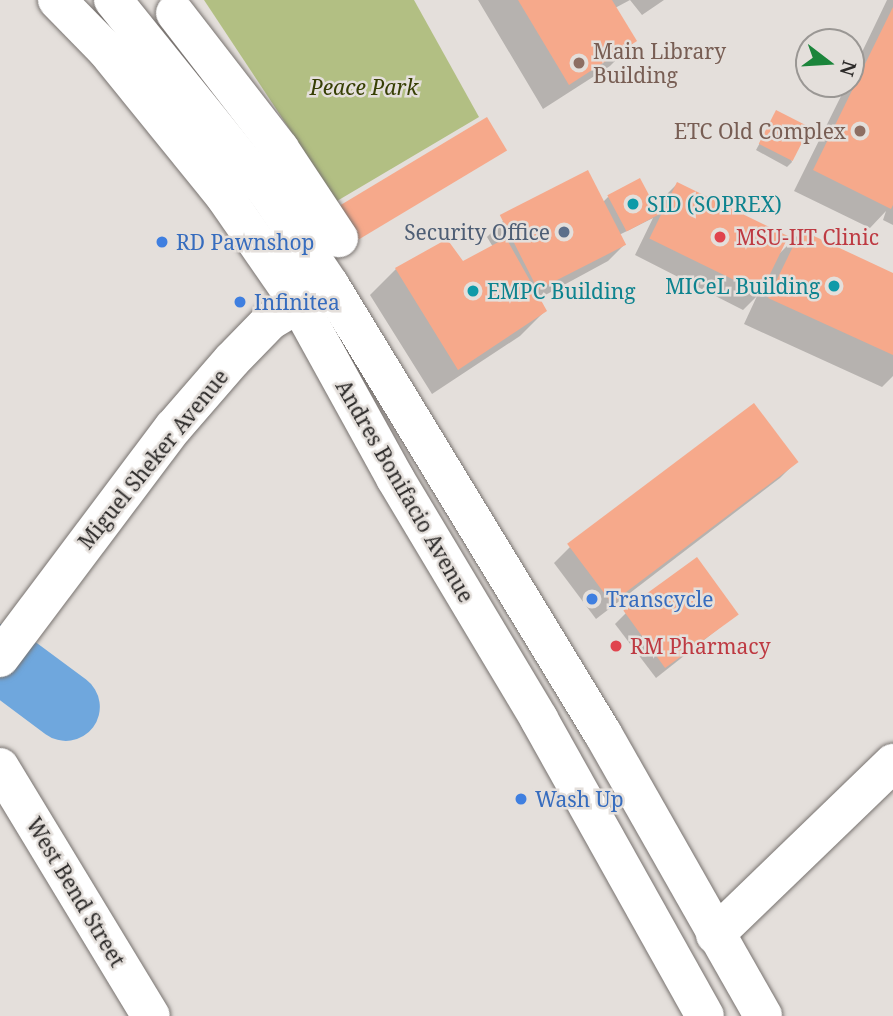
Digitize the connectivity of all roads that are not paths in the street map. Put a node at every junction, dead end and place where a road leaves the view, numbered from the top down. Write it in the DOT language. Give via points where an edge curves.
graph roads {
  1 [pos="57,0"];
  2 [pos="113,0"];
  3 [pos="175,13"];
  4 [pos="340,238"];
  5 [pos="315,295"];
  6 [pos="11,643"];
  7 [pos="893,763"];
  8 [pos="0,767"];
  9 [pos="715,935"];
  10 [pos="151,1016"];
  11 [pos="705,1016"];
  12 [pos="762,1016"];
  1 -- 5 [label="main road, Andres Bonifacio Avenue" via="106,50 225,197"];
  2 -- 5 [label="main road, Andres Bonifacio Avenue" via="268,193"];
  3 -- 4 [label="main road" via="280,149"];
  5 -- 6 [label="main road, Miguel Sheker Avenue" via="270,321 173,428"];
  5 -- 9 [label="main road, Andres Bonifacio Avenue" via="603,734"];
  5 -- 11 [label="main road, Andres Bonifacio Avenue" via="396,478 546,731"];
  7 -- 9 [label="main road"];
  8 -- 10 [label="main road, West Bend Street"];
  9 -- 12 [label="main road, Andres Bonifacio Avenue"];
}
